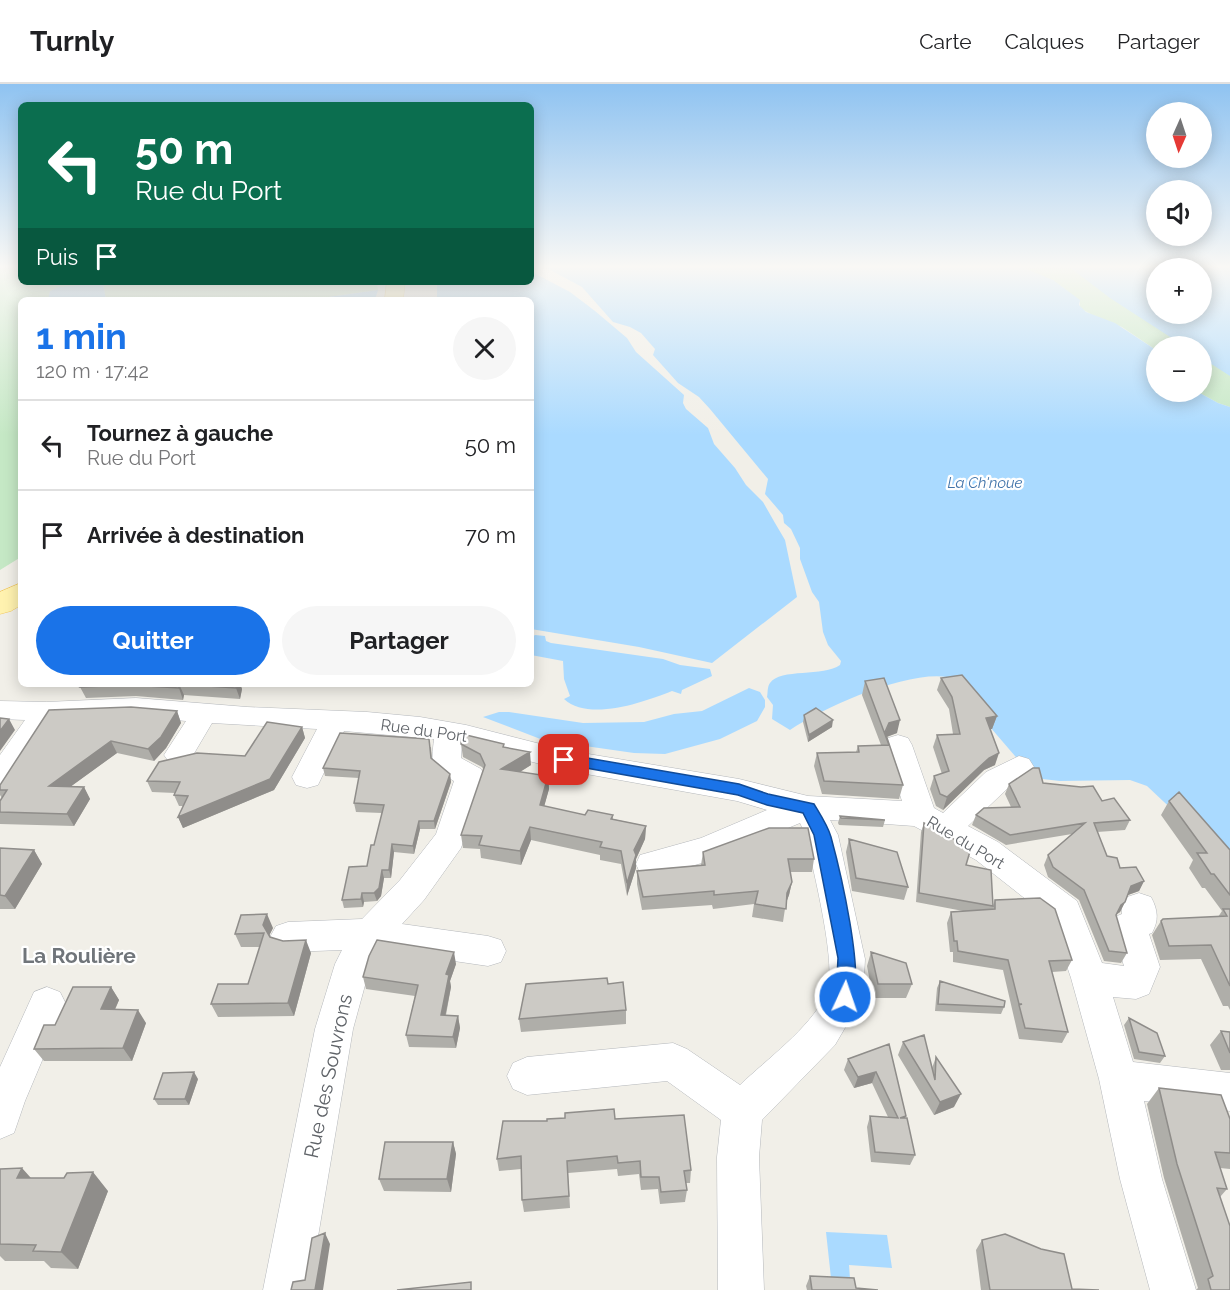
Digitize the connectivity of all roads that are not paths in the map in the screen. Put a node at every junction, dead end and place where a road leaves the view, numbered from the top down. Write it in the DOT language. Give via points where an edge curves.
graph roads {
  1 [pos="18,575"];
  2 [pos="0,586"];
  3 [pos="18,594"];
  4 [pos="0,605"];
  5 [pos="0,710"];
  6 [pos="46,711"];
  7 [pos="204,714"];
  8 [pos="335,721"];
  9 [pos="449,732"];
  10 [pos="898,745"];
  11 [pos="178,754"];
  12 [pos="1019,767"];
  13 [pos="307,777"];
  14 [pos="0,778"];
  15 [pos="808,808"];
  16 [pos="933,821"];
  17 [pos="652,864"];
  18 [pos="1139,907"];
  19 [pos="370,934"];
  20 [pos="288,937"];
  21 [pos="488,951"];
  22 [pos="1089,978"];
  23 [pos="47,1004"];
  24 [pos="527,1076"];
  25 [pos="1119,1080"];
  26 [pos="1230,1092"];
  27 [pos="742,1111"];
  28 [pos="0,1119"];
  29 [pos="286,1290"];
  30 [pos="741,1290"];
  31 [pos="1173,1290"];
  1 -- 2 [label="main road"];
  3 -- 4 [label="main road"];
  5 -- 6 [label="street, Rue du Port"];
  6 -- 7 [label="street, Rue du Port" via="115,706"];
  6 -- 14 [label="street"];
  7 -- 8 [label="street, Rue du Port"];
  7 -- 11 [label="street"];
  8 -- 9 [label="street, Rue du Port"];
  8 -- 13 [label="street"];
  9 -- 15 [label="street, Rue du Port" via="564,760 739,790"];
  9 -- 19 [label="street, Rue des Souvrons" via="446,763 470,777 450,839 412,890"];
  10 -- 16 [label="street" via="917,799"];
  12 -- 16 [label="street"];
  15 -- 16 [label="street, Rue du Port" via="884,811"];
  15 -- 17 [label="street" via="709,848"];
  15 -- 27 [label="street" via="822,835 847,958 845,997 822,1033"];
  16 -- 22 [label="street, Rue du Port" via="987,851 1065,911"];
  18 -- 22 [label="street" via="1140,923 1129,926 1142,967 1136,983"];
  19 -- 20 [label="street"];
  19 -- 21 [label="street"];
  19 -- 29 [label="street, Rue des Souvrons" via="353,964 334,1029"];
  22 -- 25 [label="street, Rue du Port"];
  23 -- 28 [label="street"];
  24 -- 27 [label="street" via="673,1062"];
  25 -- 26 [label="street"];
  25 -- 31 [label="street, Rue du Port" via="1141,1179"];
  27 -- 30 [label="street" via="738,1157"];
}
